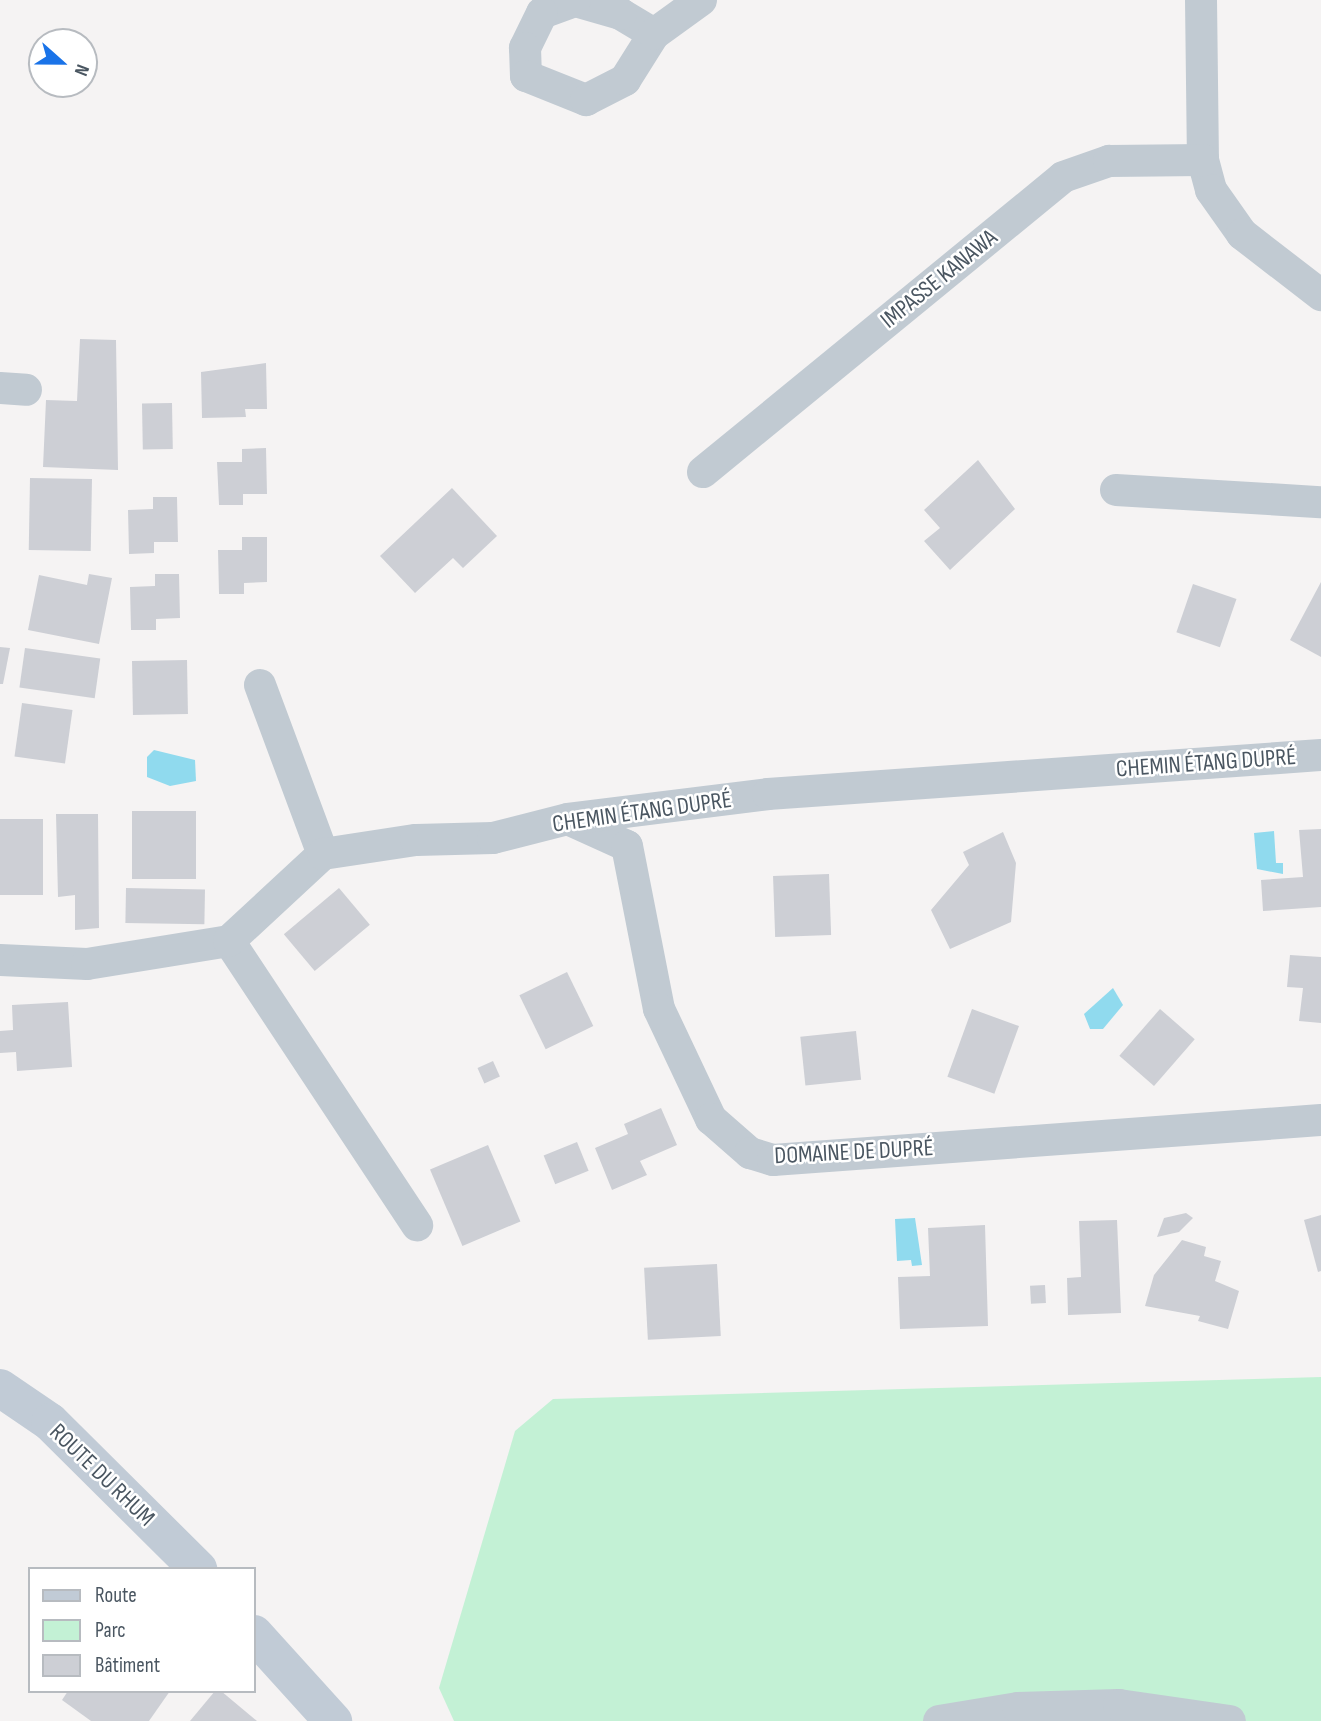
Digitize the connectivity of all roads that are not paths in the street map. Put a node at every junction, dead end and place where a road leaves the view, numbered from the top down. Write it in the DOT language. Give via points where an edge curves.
graph roads {
  1 [pos="701,0"];
  2 [pos="1202,0"];
  3 [pos="654,34"];
  4 [pos="1203,160"];
  5 [pos="1321,295"];
  6 [pos="703,472"];
  7 [pos="1116,490"];
  8 [pos="1321,502"];
  9 [pos="260,685"];
  10 [pos="1321,755"];
  11 [pos="568,819"];
  12 [pos="323,854"];
  13 [pos="229,941"];
  14 [pos="0,960"];
  15 [pos="1321,1120"];
  16 [pos="417,1225"];
  17 [pos="0,1388"];
  18 [pos="196,1567"];
  19 [pos="256,1636"];
  20 [pos="333,1721"];
  21 [pos="939,1721"];
  22 [pos="1230,1721"];
  1 -- 3 [label="street"];
  2 -- 4 [label="street"];
  4 -- 5 [label="street" via="1221,212"];
  4 -- 6 [label="street, IMPASSE KANAWA" via="1110,161 1063,177"];
  7 -- 8 [label="street"];
  9 -- 12 [label="street"];
  10 -- 11 [label="street, CHEMIN ÉTANG DUPRÉ" via="768,794"];
  11 -- 12 [label="street, CHEMIN ÉTANG DUPRÉ" via="494,838 416,840"];
  11 -- 15 [label="street, DOMAINE DE DUPRÉ" via="627,846 659,1009 711,1119 750,1153 773,1160"];
  12 -- 13 [label="street"];
  13 -- 14 [label="street" via="87,964"];
  13 -- 16 [label="street"];
  17 -- 18 [label="street, ROUTE DU RHUM" via="50,1422"];
  19 -- 20 [label="street"];
  21 -- 22 [label="street" via="1018,1708 1119,1705"];
}
